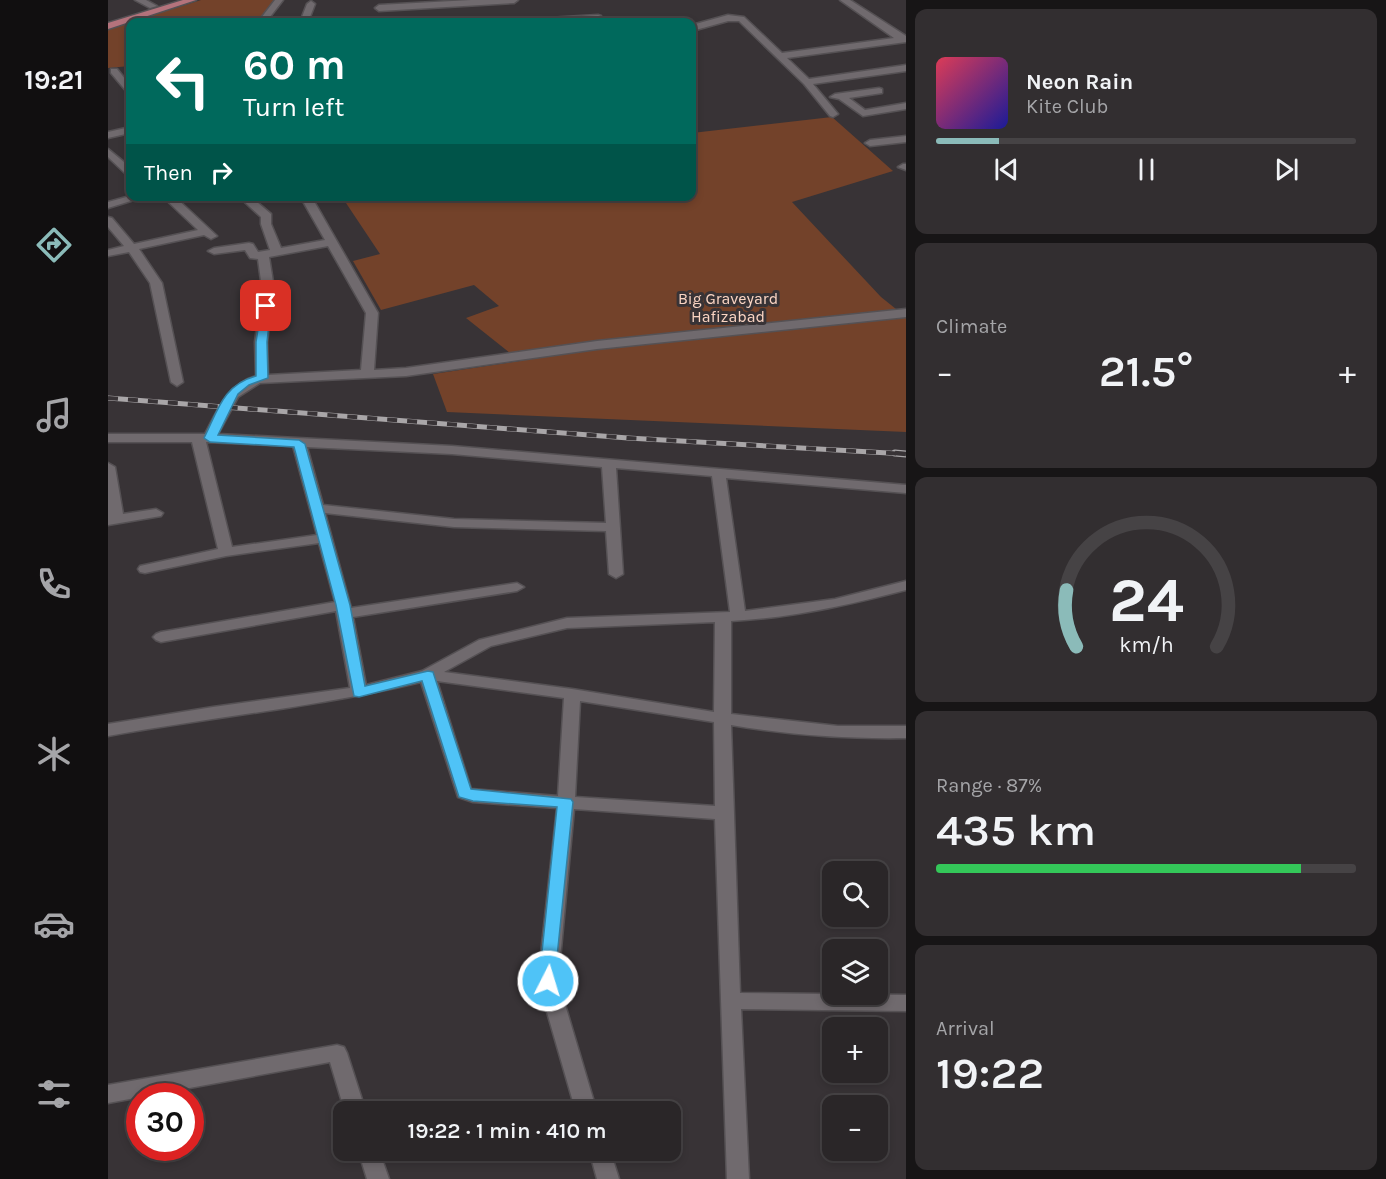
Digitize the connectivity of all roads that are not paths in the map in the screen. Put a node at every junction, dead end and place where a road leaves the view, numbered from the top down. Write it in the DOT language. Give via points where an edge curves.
graph roads {
  1 [pos="139,0"];
  2 [pos="173,0"];
  3 [pos="192,0"];
  4 [pos="279,0"];
  5 [pos="514,0"];
  6 [pos="845,0"];
  7 [pos="312,4"];
  8 [pos="153,6"];
  9 [pos="589,7"];
  10 [pos="380,8"];
  11 [pos="134,18"];
  12 [pos="265,18"];
  13 [pos="306,18"];
  14 [pos="598,18"];
  15 [pos="108,20"];
  16 [pos="126,20"];
  17 [pos="108,26"];
  18 [pos="696,27"];
  19 [pos="904,40"];
  20 [pos="780,56"];
  21 [pos="906,68"];
  22 [pos="126,70"];
  23 [pos="111,71"];
  24 [pos="807,82"];
  25 [pos="126,86"];
  26 [pos="879,91"];
  27 [pos="841,96"];
  28 [pos="820,99"];
  29 [pos="906,106"];
  30 [pos="833,114"];
  31 [pos="126,131"];
  32 [pos="108,135"];
  33 [pos="906,139"];
  34 [pos="870,143"];
  35 [pos="108,152"];
  36 [pos="126,168"];
  37 [pos="126,200"];
  38 [pos="173,201"];
  39 [pos="249,201"];
  40 [pos="307,201"];
  41 [pos="108,205"];
  42 [pos="108,220"];
  43 [pos="207,231"];
  44 [pos="332,242"];
  45 [pos="133,249"];
  46 [pos="278,252"];
  47 [pos="108,254"];
  48 [pos="263,254"];
  49 [pos="906,313"];
  50 [pos="368,375"];
  51 [pos="262,378"];
  52 [pos="177,382"];
  53 [pos="108,438"];
  54 [pos="204,438"];
  55 [pos="299,444"];
  56 [pos="609,464"];
  57 [pos="108,467"];
  58 [pos="718,473"];
  59 [pos="906,489"];
  60 [pos="316,508"];
  61 [pos="156,513"];
  62 [pos="113,520"];
  63 [pos="613,527"];
  64 [pos="325,538"];
  65 [pos="226,552"];
  66 [pos="145,569"];
  67 [pos="616,574"];
  68 [pos="906,585"];
  69 [pos="517,587"];
  70 [pos="344,609"];
  71 [pos="730,617"];
  72 [pos="161,637"];
  73 [pos="428,675"];
  74 [pos="359,692"];
  75 [pos="572,694"];
  76 [pos="721,720"];
  77 [pos="108,730"];
  78 [pos="906,732"];
  79 [pos="566,802"];
  80 [pos="722,813"];
  81 [pos="732,1001"];
  82 [pos="906,1003"];
  83 [pos="108,1094"];
  84 [pos="352,1101"];
  85 [pos="585,1101"];
  86 [pos="372,1161"];
  87 [pos="602,1161"];
  88 [pos="378,1179"];
  89 [pos="608,1179"];
  90 [pos="738,1179"];
  1 -- 8 [label="street"];
  2 -- 8 [label="main road"];
  3 -- 11 [label="main road"];
  4 -- 12 [label="street"];
  5 -- 10 [label="street"];
  6 -- 19 [label="street"];
  7 -- 13 [label="street"];
  8 -- 15 [label="main road"];
  9 -- 14 [label="street"];
  16 -- 17 [label="main road"];
  18 -- 20 [label="street" via="738,18"];
  19 -- 20 [label="street"];
  20 -- 24 [label="street"];
  21 -- 24 [label="street"];
  22 -- 23 [label="street"];
  23 -- 25 [label="street"];
  24 -- 28 [label="street"];
  26 -- 27 [label="street"];
  27 -- 28 [label="street"];
  27 -- 29 [label="street" via="863,113"];
  28 -- 30 [label="street"];
  31 -- 32 [label="street"];
  33 -- 34 [label="street"];
  35 -- 36 [label="street"];
  37 -- 41 [label="street"];
  38 -- 43 [label="street"];
  39 -- 46 [label="street" via="267,216 266,224"];
  40 -- 44 [label="street"];
  42 -- 45 [label="street"];
  43 -- 45 [label="street"];
  43 -- 48 [label="street" via="215,241 221,241 220,251 249,246 254,256"];
  44 -- 46 [label="street"];
  44 -- 50 [label="street" via="372,312 365,353"];
  45 -- 47 [label="street"];
  45 -- 52 [label="street" via="156,283"];
  46 -- 48 [label="street"];
  48 -- 51 [label="street" via="268,288 261,342"];
  49 -- 50 [label="street" via="597,345"];
  50 -- 51 [label="street"];
  51 -- 54 [label="street" via="233,392"];
  53 -- 54 [label="street"];
  54 -- 55 [label="street"];
  54 -- 65 [label="street"];
  55 -- 56 [label="street" via="452,450"];
  55 -- 60 [label="street"];
  56 -- 58 [label="street"];
  56 -- 63 [label="street"];
  57 -- 62 [label="street"];
  58 -- 59 [label="street"];
  58 -- 71 [label="street"];
  60 -- 63 [label="street" via="454,524"];
  60 -- 64 [label="street"];
  61 -- 62 [label="street"];
  63 -- 67 [label="street"];
  64 -- 65 [label="street"];
  64 -- 70 [label="street"];
  65 -- 66 [label="street"];
  68 -- 71 [label="street" via="836,604"];
  69 -- 70 [label="street"];
  70 -- 72 [label="street"];
  70 -- 74 [label="street"];
  71 -- 73 [label="street" via="637,618 558,625 485,644"];
  71 -- 76 [label="street"];
  73 -- 74 [label="street"];
  73 -- 75 [label="street"];
  73 -- 79 [label="street" via="464,793"];
  74 -- 77 [label="street"];
  75 -- 76 [label="street"];
  75 -- 79 [label="street"];
  76 -- 78 [label="street" via="794,731"];
  76 -- 80 [label="street"];
  79 -- 80 [label="street"];
  79 -- 85 [label="street" via="548,981"];
  80 -- 81 [label="street"];
  81 -- 82 [label="street"];
  81 -- 90 [label="street"];
  83 -- 84 [label="street" via="337,1053"];
  86 -- 88 [label="street"];
  87 -- 89 [label="street"];
}
